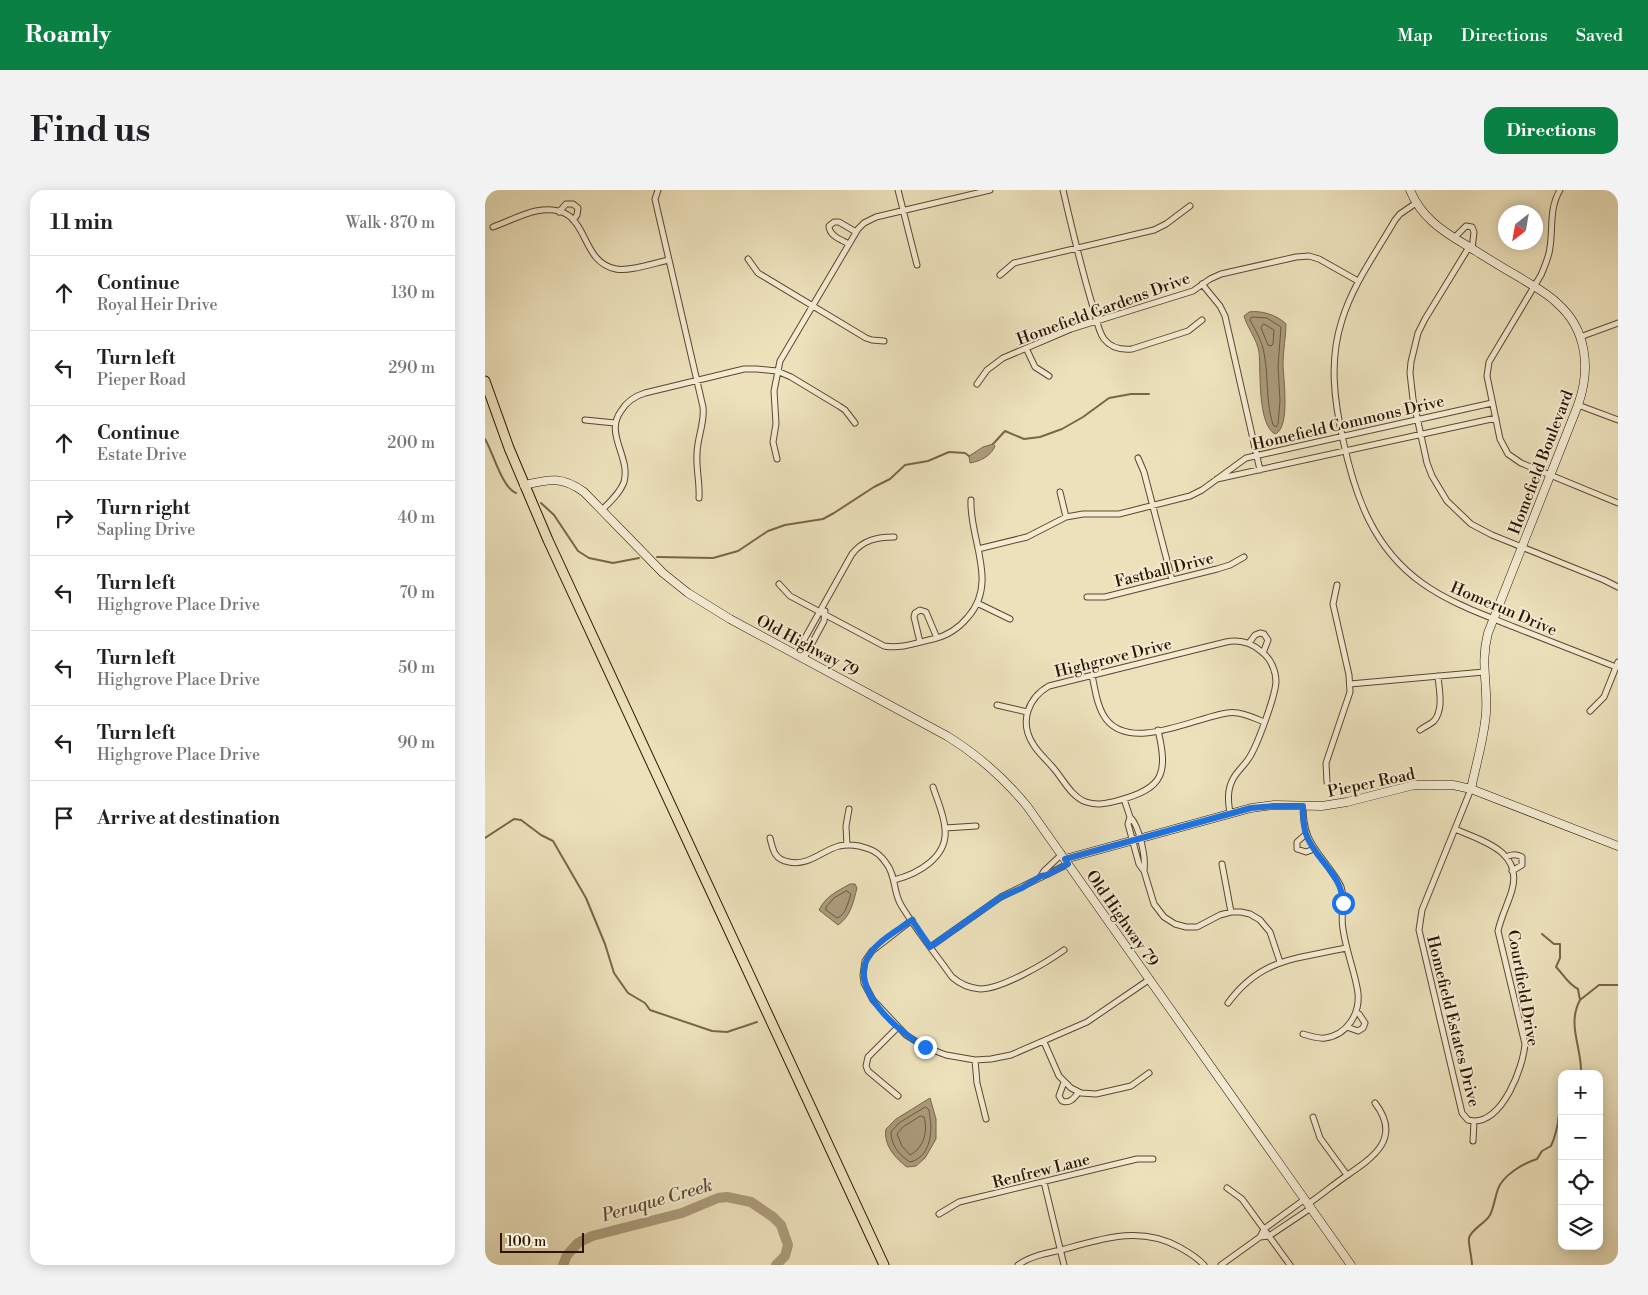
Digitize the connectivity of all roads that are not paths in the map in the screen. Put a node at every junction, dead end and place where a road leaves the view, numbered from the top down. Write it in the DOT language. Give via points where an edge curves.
graph roads {
  1 [pos="658,190"];
  2 [pos="898,190"];
  3 [pos="991,190"];
  4 [pos="1063,190"];
  5 [pos="1410,190"];
  6 [pos="1560,190"];
  7 [pos="1416,203"];
  8 [pos="1190,206"];
  9 [pos="903,211"];
  10 [pos="559,212"];
  11 [pos="573,220"];
  12 [pos="493,227"];
  13 [pos="856,232"];
  14 [pos="1453,238"];
  15 [pos="849,244"];
  16 [pos="1470,248"];
  17 [pos="1077,249"];
  18 [pos="748,259"];
  19 [pos="669,260"];
  20 [pos="917,265"];
  21 [pos="1000,275"];
  22 [pos="1358,281"];
  23 [pos="1202,284"];
  24 [pos="1534,287"];
  25 [pos="812,306"];
  26 [pos="1202,320"];
  27 [pos="1097,321"];
  28 [pos="1618,323"];
  29 [pos="1580,337"];
  30 [pos="884,341"];
  31 [pos="1026,348"];
  32 [pos="777,372"];
  33 [pos="1049,376"];
  34 [pos="697,380"];
  35 [pos="485,381"];
  36 [pos="977,384"];
  37 [pos="1492,403"];
  38 [pos="1579,405"];
  39 [pos="1496,418"];
  40 [pos="585,420"];
  41 [pos="1417,420"];
  42 [pos="1618,420"];
  43 [pos="615,423"];
  44 [pos="855,423"];
  45 [pos="1420,435"];
  46 [pos="1342,436"];
  47 [pos="1345,451"];
  48 [pos="1256,455"];
  49 [pos="1138,458"];
  50 [pos="777,459"];
  51 [pos="1260,470"];
  52 [pos="1550,476"];
  53 [pos="1215,480"];
  54 [pos="524,485"];
  55 [pos="1060,492"];
  56 [pos="699,498"];
  57 [pos="971,500"];
  58 [pos="1618,503"];
  59 [pos="1153,505"];
  60 [pos="603,510"];
  61 [pos="1066,517"];
  62 [pos="894,537"];
  63 [pos="1521,547"];
  64 [pos="978,548"];
  65 [pos="1244,557"];
  66 [pos="1172,580"];
  67 [pos="779,584"];
  68 [pos="1337,585"];
  69 [pos="1618,587"];
  70 [pos="1087,597"];
  71 [pos="826,603"];
  72 [pos="977,603"];
  73 [pos="819,611"];
  74 [pos="825,614"];
  75 [pos="1009,619"];
  76 [pos="1493,619"];
  77 [pos="937,638"];
  78 [pos="920,642"];
  79 [pos="1249,644"];
  80 [pos="1263,653"];
  81 [pos="796,654"];
  82 [pos="804,658"];
  83 [pos="1617,665"];
  84 [pos="1484,672"];
  85 [pos="1092,674"];
  86 [pos="1438,676"];
  87 [pos="1350,684"];
  88 [pos="997,705"];
  89 [pos="1590,711"];
  90 [pos="1027,712"];
  91 [pos="1264,722"];
  92 [pos="1158,730"];
  93 [pos="1420,730"];
  94 [pos="1327,782"];
  95 [pos="933,787"];
  96 [pos="1471,789"];
  97 [pos="1124,799"];
  98 [pos="1303,806"];
  99 [pos="849,809"];
  100 [pos="1230,813"];
  101 [pos="976,826"];
  102 [pos="945,828"];
  103 [pos="1455,829"];
  104 [pos="1306,834"];
  105 [pos="770,838"];
  106 [pos="1136,840"];
  107 [pos="847,845"];
  108 [pos="1618,846"];
  109 [pos="1314,849"];
  110 [pos="1507,857"];
  111 [pos="1065,859"];
  112 [pos="1222,864"];
  113 [pos="1512,871"];
  114 [pos="1041,876"];
  115 [pos="894,880"];
  116 [pos="1231,912"];
  117 [pos="912,920"];
  118 [pos="930,947"];
  119 [pos="1346,948"];
  120 [pos="1064,950"];
  121 [pos="1279,962"];
  122 [pos="1150,979"];
  123 [pos="1228,1003"];
  124 [pos="1356,1012"];
  125 [pos="898,1027"];
  126 [pos="1347,1027"];
  127 [pos="1303,1034"];
  128 [pos="1044,1042"];
  129 [pos="975,1060"];
  130 [pos="1149,1073"];
  131 [pos="1064,1082"];
  132 [pos="1079,1092"];
  133 [pos="898,1096"];
  134 [pos="1375,1103"];
  135 [pos="1313,1117"];
  136 [pos="986,1119"];
  137 [pos="1474,1121"];
  138 [pos="1473,1141"];
  139 [pos="1153,1159"];
  140 [pos="1347,1175"];
  141 [pos="1044,1182"];
  142 [pos="1227,1188"];
  143 [pos="1308,1204"];
  144 [pos="939,1214"];
  145 [pos="1264,1229"];
  146 [pos="1269,1236"];
  147 [pos="1260,1237"];
  148 [pos="1060,1250"];
  149 [pos="884,1265"];
  150 [pos="1018,1265"];
  151 [pos="1064,1265"];
  152 [pos="1204,1265"];
  153 [pos="1221,1265"];
  154 [pos="1290,1265"];
  155 [pos="1351,1265"];
  1 -- 19 [label="street" via="655,199"];
  2 -- 9 [label="street"];
  3 -- 9 [label="street"];
  4 -- 17 [label="street"];
  5 -- 7 [label="street, Homefield Boulevard"];
  6 -- 24 [label="street" via="1551,212 1546,263"];
  7 -- 14 [label="street, Homefield Boulevard" via="1436,226"];
  7 -- 22 [label="street, Homerun Drive" via="1395,220"];
  8 -- 17 [label="street" via="1154,230"];
  9 -- 13 [label="street" via="876,217"];
  9 -- 20 [label="street"];
  10 -- 11 [label="street"];
  10 -- 11 [label="street" via="566,204 573,204 577,215"];
  10 -- 12 [label="street" via="536,212"];
  11 -- 19 [label="street" via="596,258 615,269"];
  13 -- 15 [label="street"];
  13 -- 15 [label="street" via="839,222 829,226 832,234"];
  14 -- 16 [label="street, Homefield Boulevard"];
  14 -- 16 [label="street" via="1466,226 1472,227"];
  15 -- 25 [label="street"];
  16 -- 24 [label="street, Homefield Boulevard"];
  16 -- 41 [label="street" via="1425,319 1415,344 1410,373"];
  17 -- 21 [label="street" via="1014,263"];
  17 -- 27 [label="street"];
  18 -- 25 [label="street" via="758,273"];
  19 -- 34 [label="street"];
  22 -- 23 [label="street, Homefield Gardens Drive" via="1319,259 1296,256 1221,274"];
  22 -- 46 [label="street, Homerun Drive" via="1341,322 1335,355 1335,396"];
  23 -- 27 [label="street, Homefield Gardens Drive" via="1186,293"];
  23 -- 48 [label="street" via="1225,316"];
  24 -- 29 [label="street, Homefield Boulevard" via="1563,308"];
  24 -- 37 [label="street" via="1489,362 1487,376"];
  25 -- 30 [label="street" via="867,338"];
  25 -- 32 [label="street" via="780,361"];
  26 -- 27 [label="street" via="1183,334 1123,350 1105,341"];
  27 -- 31 [label="street, Homefield Gardens Drive"];
  28 -- 29 [label="street"];
  29 -- 38 [label="street, Homefield Boulevard" via="1586,370"];
  31 -- 33 [label="street" via="1035,367"];
  31 -- 36 [label="street, Homefield Gardens Drive" via="1003,358 987,370"];
  32 -- 34 [label="street" via="744,369"];
  32 -- 44 [label="street" via="839,406"];
  32 -- 50 [label="street" via="773,442"];
  34 -- 43 [label="street" via="636,396 623,408"];
  34 -- 56 [label="street" via="704,416 697,455"];
  35 -- 54 [label="main road"];
  37 -- 39 [label="street"];
  37 -- 41 [label="street, Homefield Commons Drive"];
  38 -- 42 [label="street"];
  38 -- 52 [label="street, Homefield Boulevard"];
  39 -- 45 [label="street, Homefield Commons Drive"];
  39 -- 52 [label="street" via="1500,439 1508,454 1521,464"];
  40 -- 43 [label="street"];
  41 -- 45 [label="street"];
  41 -- 46 [label="street, Homefield Commons Drive"];
  43 -- 60 [label="street" via="625,461 624,482"];
  45 -- 47 [label="street, Homefield Commons Drive"];
  45 -- 63 [label="street" via="1432,476 1454,509 1477,527"];
  46 -- 47 [label="street, Homerun Drive"];
  46 -- 48 [label="street, Homefield Commons Drive"];
  47 -- 51 [label="street, Homefield Commons Drive"];
  47 -- 76 [label="street, Homerun Drive" via="1362,507 1381,542 1393,556 1433,591"];
  48 -- 51 [label="street"];
  48 -- 53 [label="street, Homefield Commons Drive" via="1246,458"];
  49 -- 59 [label="street"];
  51 -- 53 [label="street, Homefield Commons Drive"];
  52 -- 58 [label="street"];
  52 -- 63 [label="street, Homefield Boulevard"];
  53 -- 59 [label="street, Homefield Commons Drive" via="1196,494"];
  54 -- 60 [label="street, Old Highway 79" via="556,479 567,482 585,492"];
  54 -- 149 [label="main road"];
  55 -- 61 [label="street"];
  57 -- 64 [label="street" via="971,520"];
  59 -- 61 [label="street, Homefield Commons Drive" via="1119,514"];
  59 -- 66 [label="street"];
  60 -- 81 [label="street, Old Highway 79" via="670,579 688,593"];
  61 -- 64 [label="street, Homefield Commons Drive" via="1027,537"];
  62 -- 71 [label="street" via="876,538 859,546"];
  63 -- 69 [label="street"];
  63 -- 76 [label="street, Homefield Boulevard"];
  64 -- 72 [label="street" via="983,581"];
  65 -- 66 [label="street, Fastball Drive" via="1223,567"];
  66 -- 70 [label="street, Fastball Drive" via="1105,597"];
  67 -- 73 [label="street" via="791,596"];
  68 -- 87 [label="street" via="1333,604"];
  71 -- 73 [label="street"];
  71 -- 74 [label="street"];
  72 -- 75 [label="street"];
  72 -- 77 [label="street" via="960,626"];
  73 -- 74 [label="street"];
  73 -- 81 [label="street"];
  74 -- 78 [label="street" via="884,646 902,647"];
  74 -- 82 [label="street"];
  76 -- 83 [label="street, Homerun Drive"];
  76 -- 84 [label="street, Homefield Boulevard" via="1485,644"];
  77 -- 78 [label="street"];
  77 -- 78 [label="street" via="926,612 919,610 914,617"];
  79 -- 80 [label="street, Highgrove Drive"];
  79 -- 80 [label="street, Highgrove Drive" via="1255,635 1265,634 1268,640"];
  79 -- 85 [label="street, Highgrove Drive" via="1234,640"];
  80 -- 91 [label="street, Highgrove Drive" via="1275,672 1276,681"];
  81 -- 82 [label="street, Old Highway 79"];
  82 -- 111 [label="street, Old Highway 79" via="970,751 1011,787"];
  83 -- 89 [label="street" via="1604,697"];
  84 -- 86 [label="street"];
  84 -- 96 [label="street, Homefield Boulevard" via="1485,728"];
  85 -- 90 [label="street, Highgrove Drive" via="1049,686 1037,694"];
  85 -- 92 [label="street" via="1100,706 1111,724 1134,734"];
  86 -- 87 [label="street"];
  86 -- 93 [label="street" via="1438,714 1433,722"];
  87 -- 94 [label="street" via="1326,763"];
  88 -- 90 [label="street"];
  90 -- 97 [label="street" via="1026,726 1033,745 1076,796 1101,804"];
  91 -- 92 [label="street" via="1226,713"];
  91 -- 100 [label="street, Highgrove Drive" via="1252,754 1233,779 1228,795"];
  92 -- 97 [label="street" via="1163,754 1160,775 1143,793"];
  95 -- 102 [label="street"];
  96 -- 98 [label="street, Pieper Road" via="1453,785 1414,785 1347,802"];
  96 -- 103 [label="street, Homefield Estates Drive"];
  96 -- 108 [label="street, Pieper Road"];
  97 -- 106 [label="street" via="1130,817 1128,824"];
  98 -- 100 [label="street, Pieper Road" via="1251,808"];
  98 -- 104 [label="street"];
  99 -- 107 [label="street"];
  100 -- 106 [label="street, Pieper Road"];
  101 -- 102 [label="street"];
  102 -- 115 [label="street" via="943,844 935,858 914,873"];
  103 -- 110 [label="street, Courtfield Drive" via="1500,850"];
  103 -- 137 [label="street, Homefield Estates Drive" via="1422,910 1419,930 1462,1113"];
  104 -- 109 [label="street"];
  104 -- 109 [label="street" via="1297,842 1297,849 1306,852"];
  105 -- 107 [label="street" via="779,859 793,863 806,862 837,846"];
  106 -- 111 [label="street, Pieper Road"];
  106 -- 116 [label="street" via="1139,864 1144,870 1154,904 1164,917 1175,924 1197,927"];
  107 -- 115 [label="street" via="868,848 876,853 887,864"];
  109 -- 119 [label="street" via="1341,888 1341,922"];
  110 -- 113 [label="street, Courtfield Drive"];
  110 -- 113 [label="street, Courtfield Drive" via="1513,854 1522,858 1522,865"];
  111 -- 114 [label="street" via="1047,875"];
  111 -- 114 [label="street" via="1043,871"];
  111 -- 122 [label="street, Old Highway 79"];
  112 -- 116 [label="street"];
  113 -- 137 [label="street, Courtfield Drive" via="1513,885 1498,931 1525,1044 1524,1054 1499,1109 1492,1116"];
  114 -- 118 [label="street" via="993,902"];
  115 -- 117 [label="street" via="899,900"];
  116 -- 121 [label="street" via="1250,914 1265,925"];
  117 -- 118 [label="street"];
  117 -- 125 [label="street" via="872,951 864,968 868,994"];
  118 -- 120 [label="street" via="956,981 981,989 998,985 1047,963"];
  119 -- 121 [label="street"];
  119 -- 124 [label="street" via="1358,994"];
  121 -- 123 [label="street" via="1254,975"];
  122 -- 128 [label="street" via="1097,1017"];
  122 -- 143 [label="street, Old Highway 79"];
  124 -- 126 [label="street"];
  124 -- 126 [label="street" via="1365,1026 1358,1031"];
  125 -- 129 [label="street" via="929,1049"];
  125 -- 133 [label="street" via="868,1057 866,1066"];
  126 -- 127 [label="street" via="1328,1038"];
  128 -- 129 [label="street" via="1011,1055"];
  128 -- 131 [label="street"];
  129 -- 136 [label="street"];
  130 -- 132 [label="street" via="1131,1086 1095,1094"];
  131 -- 132 [label="street"];
  131 -- 132 [label="street" via="1059,1096 1062,1101 1068,1102"];
  134 -- 140 [label="street" via="1385,1120 1386,1134 1382,1146"];
  135 -- 140 [label="street" via="1321,1138"];
  137 -- 138 [label="street, Homefield Estates Drive"];
  139 -- 141 [label="street, Renfrew Lane" via="1137,1159"];
  140 -- 143 [label="street"];
  141 -- 144 [label="street, Renfrew Lane" via="959,1202"];
  141 -- 148 [label="street"];
  142 -- 145 [label="street" via="1243,1199"];
  143 -- 145 [label="street"];
  143 -- 146 [label="street"];
  143 -- 155 [label="street, Old Highway 79"];
  145 -- 146 [label="street"];
  145 -- 147 [label="street"];
  146 -- 147 [label="street"];
  146 -- 154 [label="street"];
  147 -- 153 [label="street"];
  148 -- 150 [label="street"];
  148 -- 151 [label="street"];
  148 -- 152 [label="street" via="1110,1237 1137,1235 1162,1239"];
}
